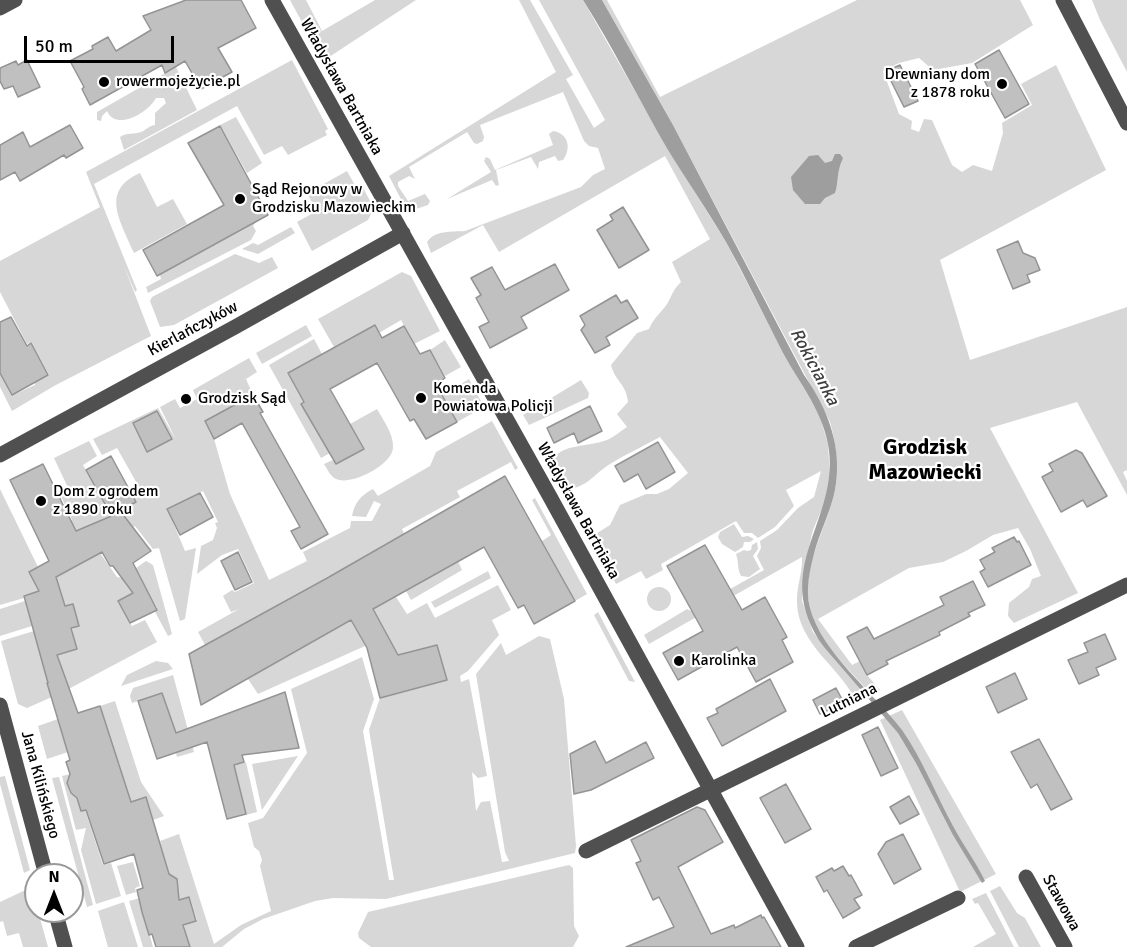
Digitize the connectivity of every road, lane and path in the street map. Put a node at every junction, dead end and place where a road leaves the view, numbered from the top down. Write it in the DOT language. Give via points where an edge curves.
graph roads {
  1 [pos="15,0"];
  2 [pos="272,0"];
  3 [pos="1063,0"];
  4 [pos="0,8"];
  5 [pos="1127,123"];
  6 [pos="403,233"];
  7 [pos="0,455"];
  8 [pos="1127,585"];
  9 [pos="0,705"];
  10 [pos="710,789"];
  11 [pos="586,850"];
  12 [pos="43,863"];
  13 [pos="1026,877"];
  14 [pos="958,898"];
  15 [pos="59,923"];
  16 [pos="65,947"];
  17 [pos="797,947"];
  18 [pos="856,947"];
  19 [pos="1065,947"];
  1 -- 4 [label="street"];
  2 -- 6 [label="street, Władysława Bartniaka"];
  3 -- 5 [label="street"];
  6 -- 7 [label="street, Kierlańczyków"];
  6 -- 10 [label="street, Władysława Bartniaka"];
  8 -- 10 [label="street, Lutniana"];
  9 -- 12 [label="street, Jana Kilińskiego"];
  10 -- 11 [label="street, Lutniana"];
  10 -- 17 [label="street, Władysława Bartniaka"];
  13 -- 19 [label="street, Stawowa"];
  14 -- 18 [label="street"];
  15 -- 16 [label="street"];
}
